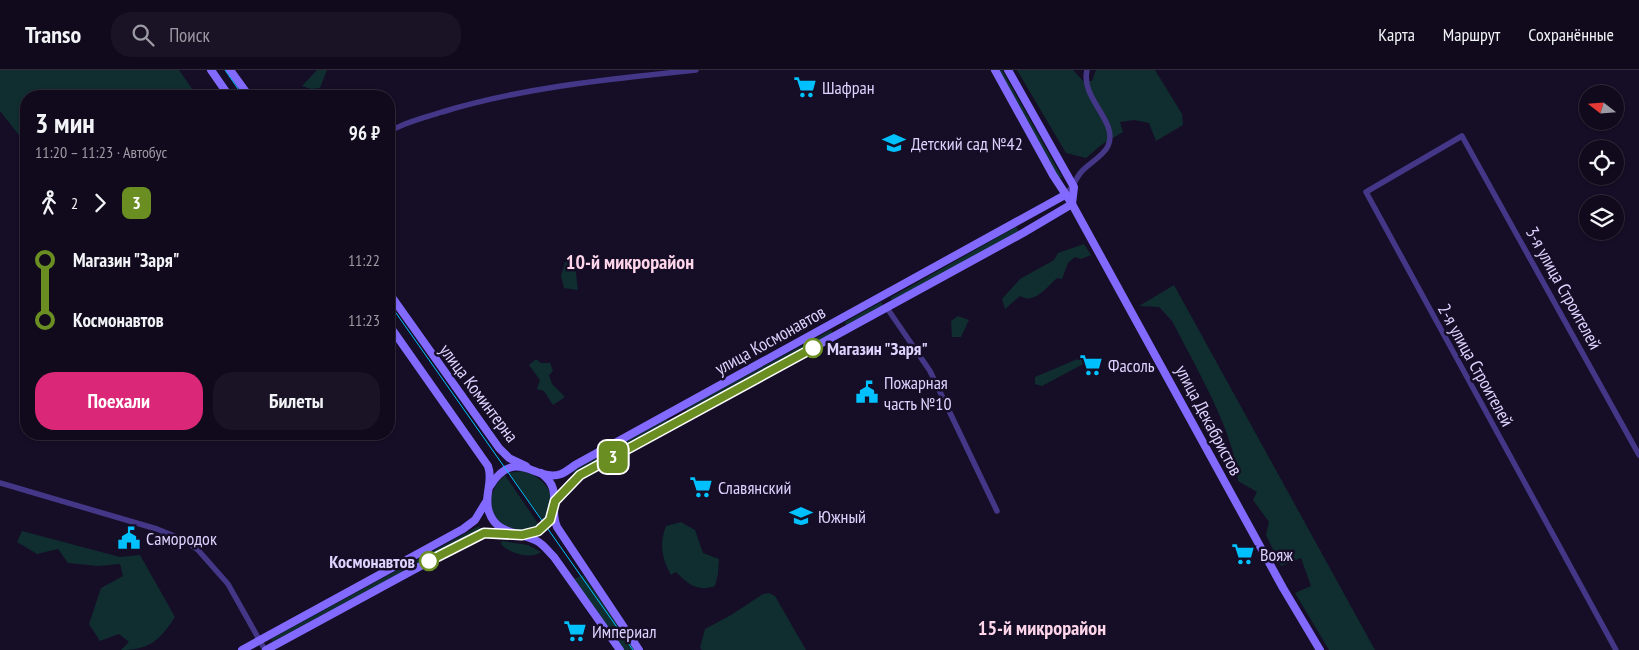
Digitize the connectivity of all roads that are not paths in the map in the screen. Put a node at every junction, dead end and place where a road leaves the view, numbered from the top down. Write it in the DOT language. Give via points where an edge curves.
graph roads {
  1 [pos="211,70"];
  2 [pos="230,70"];
  3 [pos="696,70"];
  4 [pos="995,70"];
  5 [pos="1008,70"];
  6 [pos="1087,70"];
  7 [pos="225,90"];
  8 [pos="245,90"];
  9 [pos="395,128"];
  10 [pos="1462,136"];
  11 [pos="1074,187"];
  12 [pos="1065,195"];
  13 [pos="1072,204"];
  14 [pos="1017,222"];
  15 [pos="1023,233"];
  16 [pos="395,301"];
  17 [pos="887,308"];
  18 [pos="395,334"];
  19 [pos="675,410"];
  20 [pos="681,422"];
  21 [pos="1639,455"];
  22 [pos="535,470"];
  23 [pos="0,483"];
  24 [pos="490,486"];
  25 [pos="487,500"];
  26 [pos="555,501"];
  27 [pos="996,511"];
  28 [pos="553,513"];
  29 [pos="514,535"];
  30 [pos="260,640"];
  31 [pos="242,650"];
  32 [pos="265,650"];
  33 [pos="620,650"];
  34 [pos="639,650"];
  35 [pos="1320,650"];
  36 [pos="1616,650"];
  1 -- 7 [label="street"];
  2 -- 8 [label="street"];
  3 -- 9 [label="street" via="604,79 520,94 463,106"];
  4 -- 12 [label="street, улица Декабристов"];
  5 -- 11 [label="street"];
  6 -- 11 [label="street" via="1085,80 1089,92 1111,135 1107,147 1080,173"];
  10 -- 21 [label="street, 3-я улица Строителей"];
  10 -- 36 [label="street, 2-я улица Строителей" via="1366,192"];
  11 -- 12 [label="street"];
  11 -- 13 [label="street"];
  12 -- 13 [label="street, улица Декабристов"];
  12 -- 14 [label="street, улица Космонавтов"];
  13 -- 15 [label="street, улица Космонавтов"];
  13 -- 35 [label="street, улица Декабристов"];
  14 -- 15 [label="street"];
  14 -- 19 [label="street, улица Космонавтов"];
  15 -- 17 [label="street, улица Космонавтов"];
  16 -- 22 [label="street, улица Коминтерна" via="499,448 512,460"];
  17 -- 20 [label="street, улица Космонавтов"];
  17 -- 27 [label="street" via="930,371"];
  18 -- 24 [label="street, улица Коминтерна" via="488,466"];
  19 -- 20 [label="street"];
  19 -- 22 [label="street, улица Космонавтов" via="563,474 548,475"];
  20 -- 26 [label="street, улица Космонавтов" via="580,475"];
  22 -- 24 [label="street, улица Космонавтов" via="513,468 500,474"];
  22 -- 26 [label="street, улица Коминтерна" via="550,482"];
  23 -- 30 [label="street" via="157,529 184,540 198,550 228,584"];
  24 -- 25 [label="street, улица Коминтерна"];
  25 -- 29 [label="street" via="492,520 502,530"];
  25 -- 30 [label="street" via="475,520 463,529"];
  26 -- 28 [label="street"];
  28 -- 29 [label="street" via="548,523 538,531"];
  28 -- 34 [label="street" via="559,531"];
  29 -- 32 [label="street" via="489,532 476,536"];
  29 -- 33 [label="street" via="536,540 554,557"];
  30 -- 31 [label="street"];
  30 -- 32 [label="street"];
}
